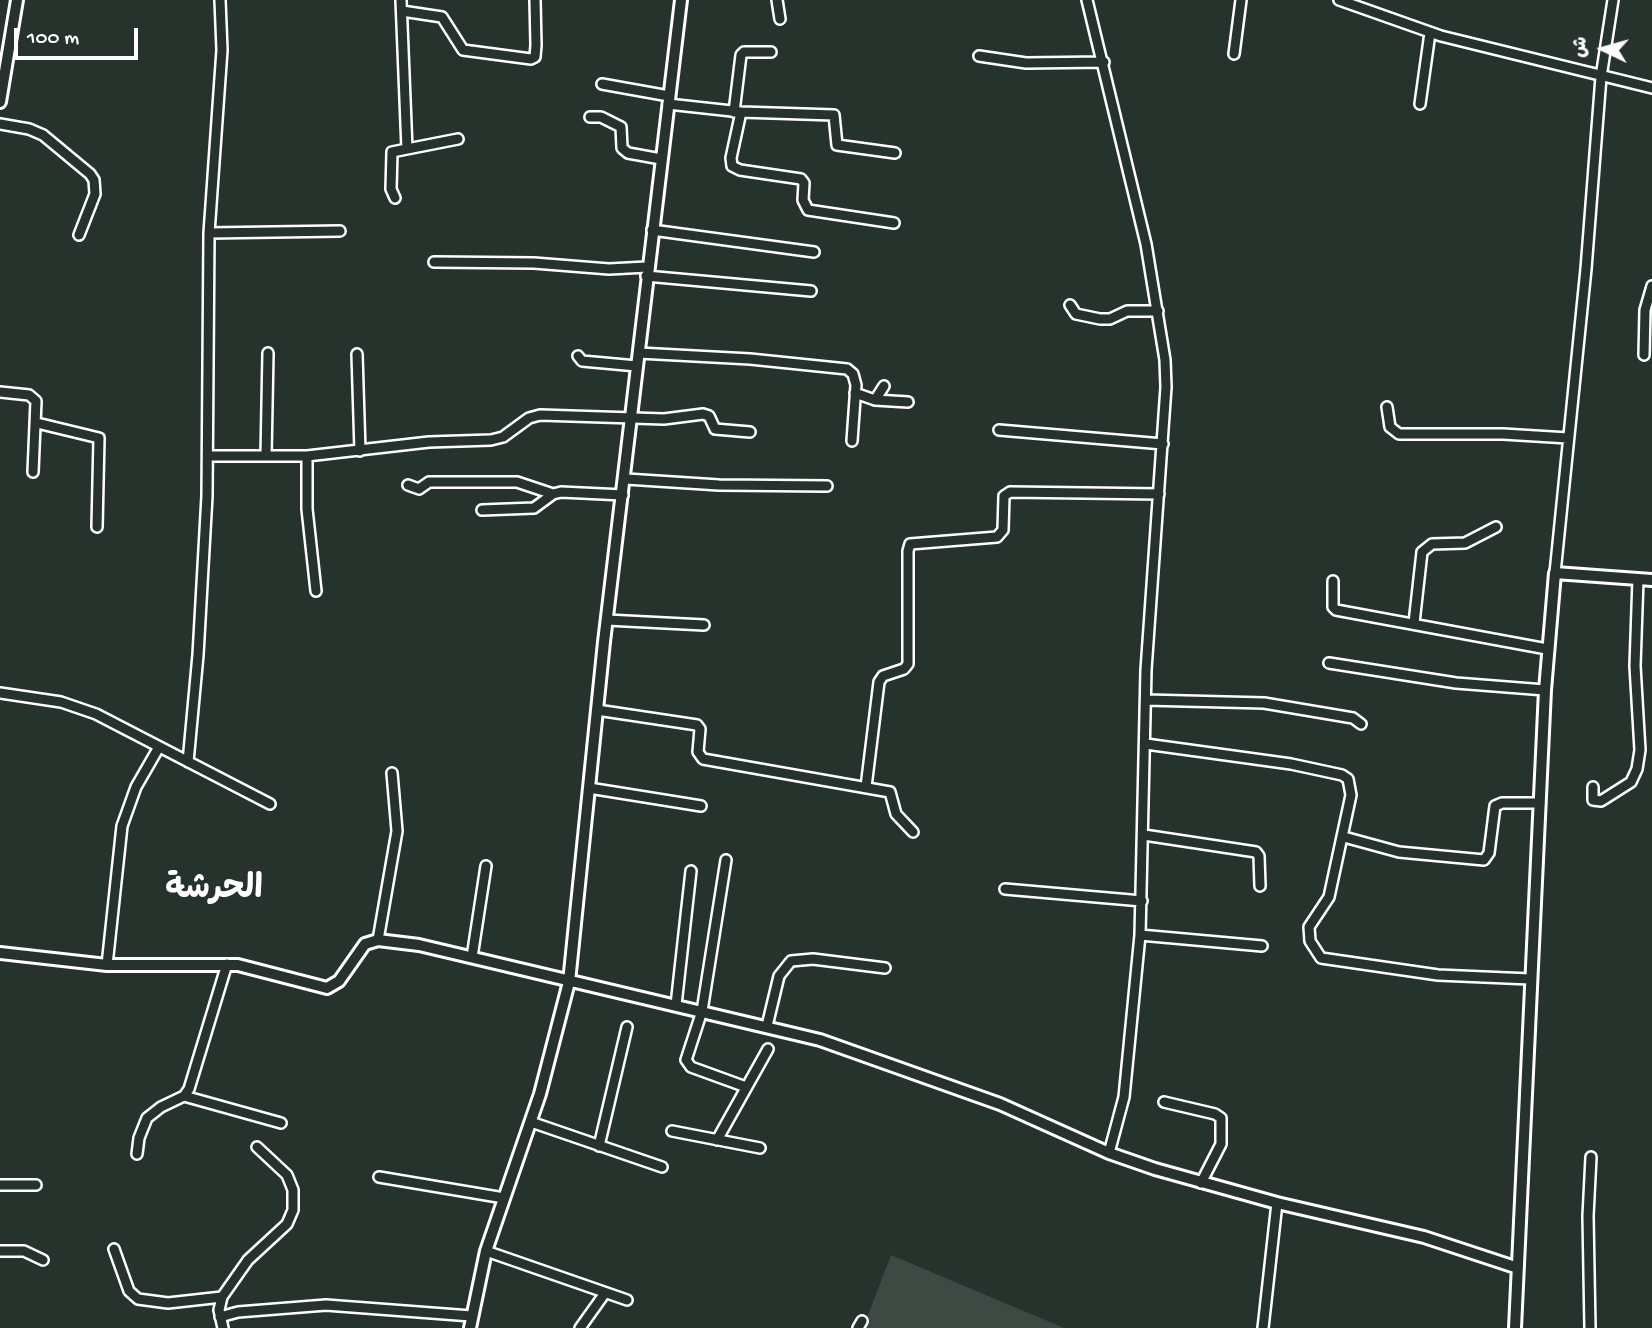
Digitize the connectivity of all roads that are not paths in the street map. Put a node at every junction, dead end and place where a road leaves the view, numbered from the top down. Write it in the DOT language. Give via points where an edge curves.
graph roads {
  1 [pos="17,0"];
  2 [pos="220,0"];
  3 [pos="401,0"];
  4 [pos="536,0"];
  5 [pos="681,0"];
  6 [pos="777,0"];
  7 [pos="1087,0"];
  8 [pos="1241,0"];
  9 [pos="1340,0"];
  10 [pos="1613,0"];
  11 [pos="402,11"];
  12 [pos="780,19"];
  13 [pos="1430,33"];
  14 [pos="771,52"];
  15 [pos="1234,54"];
  16 [pos="979,55"];
  17 [pos="1104,62"];
  18 [pos="1601,78"];
  19 [pos="602,84"];
  20 [pos="1652,88"];
  21 [pos="669,100"];
  22 [pos="0,102"];
  23 [pos="1420,104"];
  24 [pos="737,112"];
  25 [pos="590,117"];
  26 [pos="0,124"];
  27 [pos="458,139"];
  28 [pos="407,149"];
  29 [pos="895,153"];
  30 [pos="661,159"];
  31 [pos="395,198"];
  32 [pos="894,223"];
  33 [pos="652,230"];
  34 [pos="340,231"];
  35 [pos="209,233"];
  36 [pos="79,235"];
  37 [pos="814,252"];
  38 [pos="434,262"];
  39 [pos="646,272"];
  40 [pos="1652,286"];
  41 [pos="811,291"];
  42 [pos="1070,304"];
  43 [pos="1158,311"];
  44 [pos="639,353"];
  45 [pos="268,354"];
  46 [pos="357,354"];
  47 [pos="1644,355"];
  48 [pos="578,356"];
  49 [pos="637,366"];
  50 [pos="884,386"];
  51 [pos="0,392"];
  52 [pos="855,393"];
  53 [pos="875,400"];
  54 [pos="908,402"];
  55 [pos="1387,407"];
  56 [pos="632,419"];
  57 [pos="37,423"];
  58 [pos="999,430"];
  59 [pos="750,432"];
  60 [pos="1568,438"];
  61 [pos="852,441"];
  62 [pos="1163,444"];
  63 [pos="360,451"];
  64 [pos="209,456"];
  65 [pos="266,456"];
  66 [pos="307,456"];
  67 [pos="33,472"];
  68 [pos="625,479"];
  69 [pos="408,485"];
  70 [pos="827,486"];
  71 [pos="553,494"];
  72 [pos="1159,494"];
  73 [pos="623,495"];
  74 [pos="482,510"];
  75 [pos="97,527"];
  76 [pos="1496,527"];
  77 [pos="1555,572"];
  78 [pos="1638,579"];
  79 [pos="1652,580"];
  80 [pos="1333,581"];
  81 [pos="316,591"];
  82 [pos="607,620"];
  83 [pos="1414,623"];
  84 [pos="704,625"];
  85 [pos="1547,649"];
  86 [pos="1329,663"];
  87 [pos="1545,690"];
  88 [pos="0,693"];
  89 [pos="1146,700"];
  90 [pos="597,710"];
  91 [pos="1361,724"];
  92 [pos="1146,744"];
  93 [pos="159,747"];
  94 [pos="188,762"];
  95 [pos="391,773"];
  96 [pos="866,787"];
  97 [pos="1593,787"];
  98 [pos="589,788"];
  99 [pos="1540,803"];
  100 [pos="270,804"];
  101 [pos="701,806"];
  102 [pos="913,832"];
  103 [pos="1144,835"];
  104 [pos="1344,836"];
  105 [pos="726,860"];
  106 [pos="486,866"];
  107 [pos="691,871"];
  108 [pos="1260,886"];
  109 [pos="1005,889"];
  110 [pos="1142,901"];
  111 [pos="1140,935"];
  112 [pos="378,940"];
  113 [pos="1262,946"];
  114 [pos="0,953"];
  115 [pos="472,957"];
  116 [pos="228,964"];
  117 [pos="107,965"];
  118 [pos="885,968"];
  119 [pos="1530,979"];
  120 [pos="569,982"];
  121 [pos="676,1005"];
  122 [pos="702,1011"];
  123 [pos="767,1026"];
  124 [pos="627,1027"];
  125 [pos="768,1049"];
  126 [pos="746,1087"];
  127 [pos="184,1096"];
  128 [pos="1164,1102"];
  129 [pos="531,1122"];
  130 [pos="281,1123"];
  131 [pos="672,1132"];
  132 [pos="717,1140"];
  133 [pos="599,1146"];
  134 [pos="257,1147"];
  135 [pos="760,1148"];
  136 [pos="1109,1153"];
  137 [pos="138,1154"];
  138 [pos="1591,1157"];
  139 [pos="662,1167"];
  140 [pos="379,1177"];
  141 [pos="1201,1183"];
  142 [pos="0,1185"];
  143 [pos="36,1185"];
  144 [pos="504,1198"];
  145 [pos="1277,1203"];
  146 [pos="114,1249"];
  147 [pos="0,1251"];
  148 [pos="486,1251"];
  149 [pos="43,1260"];
  150 [pos="1515,1267"];
  151 [pos="605,1293"];
  152 [pos="222,1297"];
  153 [pos="627,1300"];
  154 [pos="471,1315"];
  155 [pos="220,1317"];
  156 [pos="223,1328"];
  157 [pos="470,1328"];
  158 [pos="580,1328"];
  159 [pos="1263,1328"];
  160 [pos="1514,1328"];
  161 [pos="1590,1328"];
  1 -- 22 [label="street"];
  2 -- 35 [label="street" via="222,51"];
  3 -- 11 [label="street"];
  4 -- 11 [label="street" via="535,57 531,59 463,50 442,17"];
  5 -- 21 [label="street"];
  6 -- 12 [label="street"];
  7 -- 17 [label="street"];
  8 -- 15 [label="street"];
  9 -- 13 [label="street"];
  10 -- 18 [label="street"];
  11 -- 28 [label="street"];
  13 -- 18 [label="street"];
  13 -- 23 [label="street"];
  14 -- 24 [label="street" via="744,51 741,55"];
  16 -- 17 [label="street" via="1026,63"];
  17 -- 43 [label="street"];
  18 -- 20 [label="street"];
  18 -- 60 [label="street"];
  19 -- 21 [label="street"];
  21 -- 24 [label="street"];
  21 -- 30 [label="street"];
  24 -- 29 [label="street" via="834,115 837,145"];
  24 -- 32 [label="street" via="731,158 736,169 801,179 808,210"];
  25 -- 30 [label="street" via="621,127 622,148 628,153"];
  26 -- 36 [label="street" via="43,135 90,174 95,194"];
  27 -- 28 [label="street"];
  28 -- 31 [label="street" via="392,152"];
  30 -- 33 [label="street"];
  33 -- 37 [label="street"];
  33 -- 39 [label="street"];
  34 -- 35 [label="street"];
  35 -- 64 [label="street"];
  38 -- 39 [label="street"];
  39 -- 41 [label="street"];
  39 -- 44 [label="street"];
  40 -- 47 [label="street" via="1645,310"];
  42 -- 43 [label="street" via="1076,314 1100,319 1127,311"];
  43 -- 62 [label="street" via="1166,360"];
  44 -- 49 [label="street"];
  44 -- 52 [label="street" via="842,368 853,374"];
  45 -- 65 [label="street"];
  46 -- 63 [label="street"];
  48 -- 49 [label="street" via="582,361"];
  49 -- 56 [label="street"];
  50 -- 53 [label="street"];
  51 -- 57 [label="street" via="33,397 38,406"];
  52 -- 53 [label="street"];
  52 -- 61 [label="street"];
  53 -- 54 [label="street"];
  55 -- 60 [label="street" via="1390,427 1399,434"];
  56 -- 59 [label="street" via="703,414 715,429"];
  56 -- 63 [label="street" via="537,415 497,439"];
  56 -- 68 [label="street"];
  57 -- 67 [label="street"];
  57 -- 75 [label="street" via="99,438"];
  58 -- 62 [label="street"];
  60 -- 77 [label="street"];
  62 -- 72 [label="street"];
  63 -- 66 [label="street"];
  64 -- 65 [label="street"];
  64 -- 94 [label="street"];
  65 -- 66 [label="street"];
  66 -- 81 [label="street" via="307,509"];
  68 -- 70 [label="street"];
  68 -- 73 [label="street"];
  69 -- 71 [label="street" via="418,489 429,482 517,482"];
  71 -- 73 [label="street"];
  71 -- 74 [label="street" via="534,508"];
  72 -- 89 [label="street"];
  72 -- 96 [label="street" via="1010,492 1004,496 1003,530 997,537 910,544 908,664 879,682"];
  73 -- 82 [label="street"];
  76 -- 83 [label="street" via="1465,543 1426,546 1420,558"];
  77 -- 78 [label="street"];
  77 -- 85 [label="street"];
  78 -- 79 [label="street"];
  78 -- 97 [label="street" via="1637,769 1631,782 1608,798 1594,801"];
  80 -- 83 [label="street" via="1336,610"];
  82 -- 84 [label="street"];
  82 -- 90 [label="street"];
  83 -- 85 [label="street"];
  85 -- 87 [label="street"];
  86 -- 87 [label="street" via="1456,683"];
  87 -- 99 [label="street"];
  88 -- 93 [label="street" via="77,706"];
  89 -- 91 [label="street" via="1264,702 1353,718"];
  89 -- 92 [label="street"];
  90 -- 96 [label="street" via="698,725 698,752 703,759"];
  90 -- 98 [label="street"];
  92 -- 103 [label="street"];
  92 -- 104 [label="street" via="1342,775 1351,786"];
  93 -- 94 [label="street"];
  93 -- 117 [label="street" via="136,787 122,826"];
  94 -- 100 [label="street"];
  95 -- 112 [label="street" via="397,831"];
  96 -- 102 [label="street" via="890,792 896,814"];
  98 -- 101 [label="street"];
  98 -- 120 [label="street"];
  99 -- 104 [label="street" via="1495,806 1489,853 1484,860 1399,852"];
  99 -- 119 [label="street"];
  103 -- 108 [label="street" via="1256,852"];
  103 -- 110 [label="street"];
  104 -- 119 [label="street" via="1328,900 1309,927 1310,941 1321,958 1438,975"];
  105 -- 122 [label="street"];
  106 -- 115 [label="street"];
  107 -- 121 [label="street"];
  109 -- 110 [label="street"];
  110 -- 111 [label="street"];
  111 -- 113 [label="street"];
  111 -- 136 [label="street" via="1124,1097"];
  112 -- 115 [label="street"];
  112 -- 116 [label="street" via="365,944 339,981 327,988"];
  114 -- 117 [label="street"];
  115 -- 120 [label="street"];
  116 -- 117 [label="street"];
  116 -- 127 [label="street"];
  118 -- 123 [label="street" via="813,959 792,961 779,976"];
  119 -- 150 [label="street"];
  120 -- 121 [label="street"];
  120 -- 129 [label="street"];
  121 -- 122 [label="street"];
  122 -- 123 [label="street"];
  122 -- 126 [label="street" via="687,1050 687,1064"];
  123 -- 136 [label="street" via="930,1078"];
  124 -- 133 [label="street"];
  125 -- 126 [label="street"];
  126 -- 132 [label="street"];
  127 -- 130 [label="street"];
  127 -- 137 [label="street" via="148,1118"];
  128 -- 141 [label="street" via="1221,1118 1221,1144"];
  129 -- 133 [label="street"];
  129 -- 144 [label="street"];
  131 -- 132 [label="street"];
  132 -- 135 [label="street"];
  133 -- 139 [label="street"];
  134 -- 152 [label="street" via="287,1175 293,1210 287,1224 248,1261"];
  136 -- 141 [label="street"];
  138 -- 161 [label="street"];
  140 -- 144 [label="street"];
  141 -- 145 [label="street"];
  142 -- 143 [label="street"];
  144 -- 148 [label="street"];
  145 -- 150 [label="street" via="1424,1237"];
  145 -- 159 [label="street"];
  146 -- 152 [label="street" via="129,1291 138,1299 168,1304"];
  147 -- 149 [label="street" via="24,1251"];
  148 -- 151 [label="street"];
  148 -- 154 [label="street"];
  150 -- 160 [label="street"];
  151 -- 153 [label="street"];
  151 -- 158 [label="street"];
  152 -- 155 [label="street"];
  154 -- 155 [label="street" via="326,1305"];
  154 -- 157 [label="street"];
  155 -- 156 [label="street"];
}
